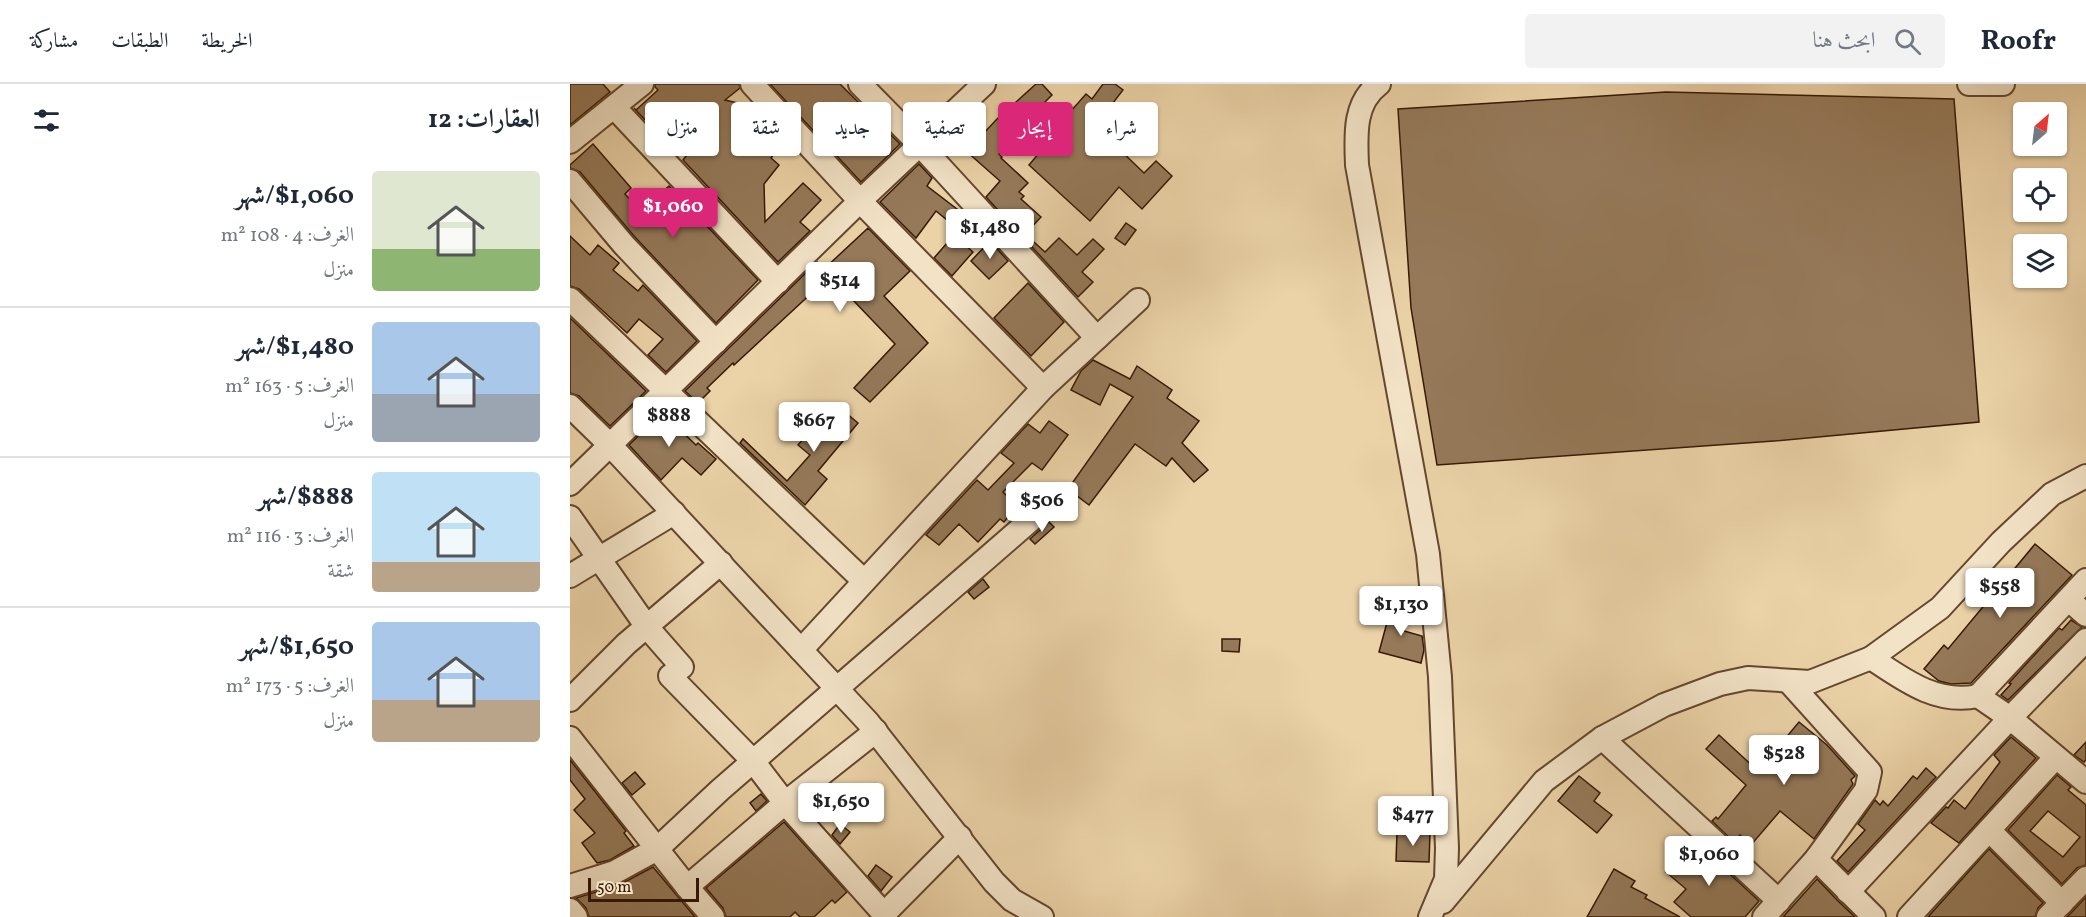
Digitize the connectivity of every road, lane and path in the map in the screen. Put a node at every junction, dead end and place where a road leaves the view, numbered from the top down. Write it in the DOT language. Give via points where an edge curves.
graph roads {
  1 [pos="642,84"];
  2 [pos="752,84"];
  3 [pos="860,84"];
  4 [pos="984,84"];
  5 [pos="1378,84"];
  6 [pos="1969,84"];
  7 [pos="2003,84"];
  8 [pos="965,102"];
  9 [pos="614,107"];
  10 [pos="903,128"];
  11 [pos="570,142"];
  12 [pos="908,156"];
  13 [pos="930,156"];
  14 [pos="570,181"];
  15 [pos="860,201"];
  16 [pos="778,282"];
  17 [pos="570,299"];
  18 [pos="1138,300"];
  19 [pos="1097,338"];
  20 [pos="716,342"];
  21 [pos="1043,388"];
  22 [pos="666,391"];
  23 [pos="570,406"];
  24 [pos="611,446"];
  25 [pos="2086,476"];
  26 [pos="570,484"];
  27 [pos="1048,505"];
  28 [pos="674,513"];
  29 [pos="570,517"];
  30 [pos="599,558"];
  31 [pos="721,563"];
  32 [pos="570,576"];
  33 [pos="2086,580"];
  34 [pos="864,581"];
  35 [pos="2069,600"];
  36 [pos="2086,615"];
  37 [pos="647,627"];
  38 [pos="2086,640"];
  39 [pos="801,650"];
  40 [pos="1871,658"];
  41 [pos="1788,681"];
  42 [pos="837,688"];
  43 [pos="1978,696"];
  44 [pos="570,700"];
  45 [pos="2010,717"];
  46 [pos="876,731"];
  47 [pos="570,738"];
  48 [pos="1602,738"];
  49 [pos="2055,758"];
  50 [pos="753,761"];
  51 [pos="2086,782"];
  52 [pos="785,803"];
  53 [pos="1989,830"];
  54 [pos="960,837"];
  55 [pos="657,849"];
  56 [pos="1816,859"];
  57 [pos="2086,878"];
  58 [pos="570,886"];
  59 [pos="687,887"];
  60 [pos="1848,892"];
  61 [pos="1779,901"];
  62 [pos="570,910"];
  63 [pos="2055,910"];
  64 [pos="1921,913"];
  65 [pos="1432,916"];
  66 [pos="576,917"];
  67 [pos="713,917"];
  68 [pos="1042,917"];
  69 [pos="1764,917"];
  70 [pos="1874,917"];
  1 -- 9 [label="street"];
  2 -- 15 [label="street"];
  3 -- 10 [label="street"];
  4 -- 8 [label="street"];
  5 -- 65 [label="street" via="1358,116 1357,165 1428,554 1440,677 1447,848 1446,879"];
  6 -- 7 [label="street"];
  9 -- 11 [label="street"];
  9 -- 16 [label="street"];
  12 -- 15 [label="street"];
  13 -- 19 [label="street"];
  14 -- 20 [label="street"];
  15 -- 16 [label="street"];
  15 -- 21 [label="street"];
  16 -- 20 [label="street"];
  17 -- 22 [label="street"];
  18 -- 19 [label="street"];
  19 -- 21 [label="street"];
  20 -- 22 [label="street"];
  21 -- 34 [label="street"];
  22 -- 24 [label="street"];
  22 -- 34 [label="street"];
  23 -- 24 [label="street"];
  24 -- 26 [label="street"];
  24 -- 28 [label="street"];
  25 -- 40 [label="street" via="2052,494 1940,608"];
  27 -- 42 [label="street"];
  28 -- 30 [label="street"];
  28 -- 31 [label="street"];
  29 -- 30 [label="street"];
  30 -- 32 [label="street"];
  30 -- 37 [label="street"];
  31 -- 37 [label="street"];
  31 -- 39 [label="street"];
  33 -- 35 [label="street"];
  34 -- 39 [label="street"];
  35 -- 36 [label="street"];
  35 -- 43 [label="street"];
  37 -- 44 [label="street"];
  37 -- 50 [label="street" via="682,667 670,676"];
  38 -- 45 [label="street"];
  39 -- 42 [label="street"];
  40 -- 41 [label="street" via="1810,682"];
  40 -- 43 [label="street" via="1935,694 1962,699"];
  41 -- 48 [label="street" via="1748,678 1720,684 1664,705"];
  41 -- 56 [label="street" via="1870,772 1866,789"];
  42 -- 46 [label="street"];
  42 -- 50 [label="street"];
  43 -- 45 [label="street"];
  45 -- 49 [label="street"];
  45 -- 60 [label="street"];
  46 -- 52 [label="street"];
  46 -- 54 [label="street"];
  47 -- 55 [label="street"];
  48 -- 61 [label="street"];
  48 -- 65 [label="street" via="1544,781"];
  49 -- 51 [label="street"];
  49 -- 53 [label="street"];
  50 -- 52 [label="street"];
  50 -- 55 [label="street"];
  52 -- 54 [label="street" via="884,914"];
  52 -- 59 [label="street"];
  53 -- 63 [label="street"];
  53 -- 64 [label="street"];
  54 -- 68 [label="street" via="1012,900"];
  55 -- 58 [label="street" via="615,872"];
  55 -- 59 [label="street"];
  56 -- 60 [label="street"];
  56 -- 61 [label="street"];
  57 -- 63 [label="street"];
  59 -- 67 [label="street"];
  60 -- 70 [label="street"];
  61 -- 69 [label="street"];
  62 -- 66 [label="street"];
}
